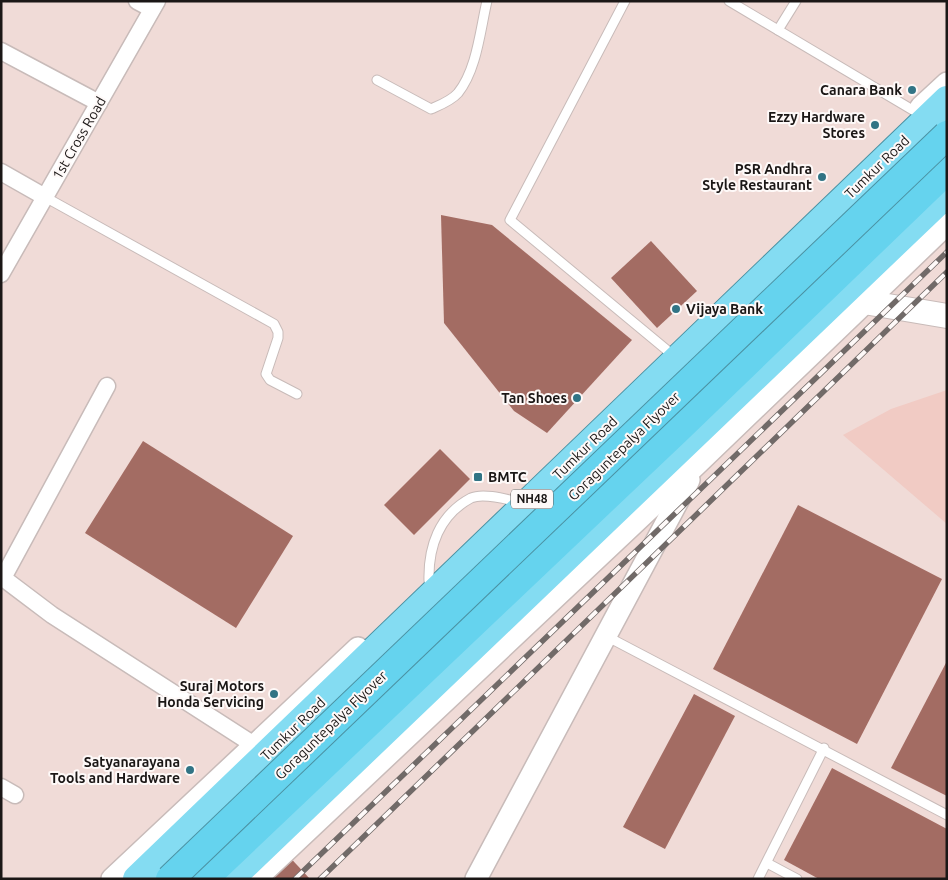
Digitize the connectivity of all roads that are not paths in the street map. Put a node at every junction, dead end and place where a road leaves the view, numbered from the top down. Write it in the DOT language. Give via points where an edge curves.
graph roads {
  1 [pos="137,1"];
  2 [pos="487,1"];
  3 [pos="625,1"];
  4 [pos="729,1"];
  5 [pos="796,1"];
  6 [pos="154,5"];
  7 [pos="778,30"];
  8 [pos="1,52"];
  9 [pos="377,80"];
  10 [pos="947,82"];
  11 [pos="947,100"];
  12 [pos="98,103"];
  13 [pos="930,122"];
  14 [pos="947,142"];
  15 [pos="947,170"];
  16 [pos="1,172"];
  17 [pos="947,193"];
  18 [pos="45,197"];
  19 [pos="947,224"];
  20 [pos="1,274"];
  21 [pos="864,302"];
  22 [pos="947,316"];
  23 [pos="668,351"];
  24 [pos="106,386"];
  25 [pos="297,394"];
  26 [pos="696,465"];
  27 [pos="514,500"];
  28 [pos="429,581"];
  29 [pos="606,636"];
  30 [pos="254,745"];
  31 [pos="824,748"];
  32 [pos="947,815"];
  33 [pos="767,863"];
  34 [pos="112,879"];
  35 [pos="136,879"];
  36 [pos="170,879"];
  37 [pos="204,879"];
  38 [pos="230,879"];
  39 [pos="256,879"];
  40 [pos="476,879"];
  41 [pos="758,879"];
  42 [pos="796,879"];
  1 -- 6 [label="street"];
  2 -- 9 [label="lane" via="469,74 457,95 431,109"];
  3 -- 23 [label="lane" via="510,220"];
  4 -- 7 [label="lane"];
  5 -- 7 [label="lane"];
  6 -- 12 [label="street, 1st Cross Road"];
  7 -- 13 [label="lane"];
  8 -- 12 [label="street"];
  10 -- 13 [label="street"];
  11 -- 13 [label="highway, Tumkur Road / NH48"];
  12 -- 18 [label="street, 1st Cross Road"];
  13 -- 14 [label="main road"];
  13 -- 23 [label="street"];
  13 -- 35 [label="highway, Tumkur Road / NH48"];
  13 -- 36 [label="highway, Goraguntepalya Flyover, bridge"];
  15 -- 37 [label="highway, Goraguntepalya Flyover"];
  16 -- 18 [label="street"];
  17 -- 38 [label="highway"];
  18 -- 20 [label="street, 1st Cross Road"];
  18 -- 25 [label="lane" via="274,324 278,338 266,374 270,380"];
  19 -- 21 [label="street"];
  21 -- 22 [label="main road"];
  21 -- 26 [label="street"];
  23 -- 27 [label="street"];
  24 -- 30 [label="street" via="4,578 52,615"];
  26 -- 29 [label="street"];
  26 -- 39 [label="street"];
  27 -- 28 [label="street"];
  27 -- 28 [label="lane" via="472,498 453,513 436,534 428,559"];
  28 -- 30 [label="street"];
  29 -- 31 [label="lane"];
  29 -- 40 [label="street"];
  30 -- 34 [label="street"];
  31 -- 32 [label="lane"];
  31 -- 33 [label="lane"];
  33 -- 41 [label="lane"];
  33 -- 42 [label="lane"];
}
